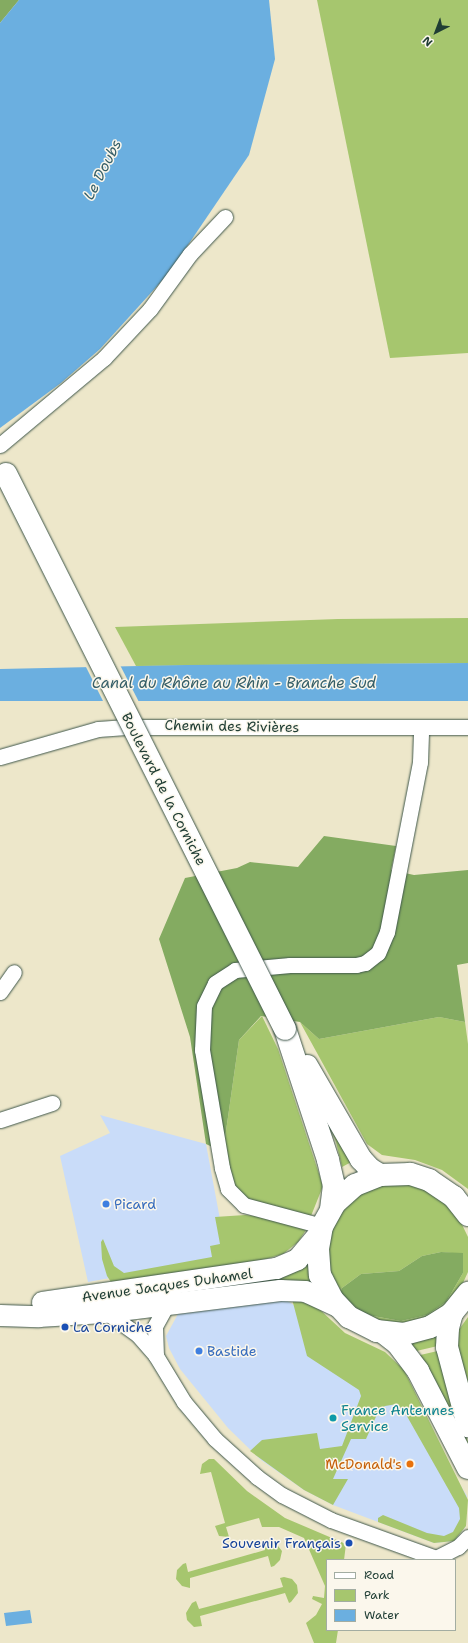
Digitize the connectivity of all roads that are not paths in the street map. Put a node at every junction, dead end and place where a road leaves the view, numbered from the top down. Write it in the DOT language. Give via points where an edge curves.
graph roads {
  1 [pos="225,217"];
  2 [pos="0,445"];
  3 [pos="3,469"];
  4 [pos="468,727"];
  5 [pos="421,728"];
  6 [pos="0,757"];
  7 [pos="14,972"];
  8 [pos="0,992"];
  9 [pos="288,1034"];
  10 [pos="52,1103"];
  11 [pos="0,1120"];
  12 [pos="380,1175"];
  13 [pos="468,1214"];
  14 [pos="325,1222"];
  15 [pos="468,1293"];
  16 [pos="101,1303"];
  17 [pos="166,1306"];
  18 [pos="337,1306"];
  19 [pos="0,1311"];
  20 [pos="452,1313"];
  21 [pos="0,1315"];
  22 [pos="384,1333"];
  23 [pos="156,1356"];
  24 [pos="468,1426"];
  25 [pos="468,1468"];
  26 [pos="468,1537"];
  1 -- 2 [label="street" via="190,254 154,304 104,358"];
  3 -- 9 [label="main road, Boulevard de la Corniche, bridge"];
  4 -- 5 [label="street, Chemin des Rivières"];
  5 -- 6 [label="street, Chemin des Rivières" via="126,727 98,730"];
  5 -- 14 [label="street" via="420,762 387,932 378,953 365,963 356,965 290,965 235,970 215,984 204,1006 202,1050 228,1190 244,1205"];
  7 -- 8 [label="street"];
  9 -- 12 [label="main road, Boulevard de la Corniche" via="361,1159"];
  9 -- 14 [label="main road, Boulevard de la Corniche" via="330,1165 334,1185"];
  10 -- 11 [label="street"];
  12 -- 13 [label="main road" via="410,1174 429,1180 454,1197"];
  12 -- 14 [label="main road" via="350,1189"];
  14 -- 16 [label="main road, Avenue Jacques Duhamel" via="297,1259 276,1268"];
  14 -- 18 [label="main road, Boulevard de la Corniche" via="318,1267 323,1284"];
  15 -- 20 [label="main road"];
  16 -- 17 [label="main road, Avenue Jacques Duhamel"];
  16 -- 19 [label="main road, Avenue Jacques Duhamel"];
  16 -- 21 [label="main road, Avenue Jacques Duhamel"];
  16 -- 23 [label="street" via="132,1329"];
  17 -- 18 [label="main road, Avenue Jacques Duhamel" via="292,1290 312,1294"];
  17 -- 23 [label="street" via="155,1326"];
  18 -- 22 [label="main road" via="362,1325"];
  20 -- 22 [label="main road" via="424,1330 404,1334"];
  20 -- 24 [label="main road" via="446,1347"];
  22 -- 25 [label="main road" via="397,1343 418,1371"];
  23 -- 26 [label="street" via="199,1422 233,1457 270,1486 306,1509 436,1558 458,1547"];
}
